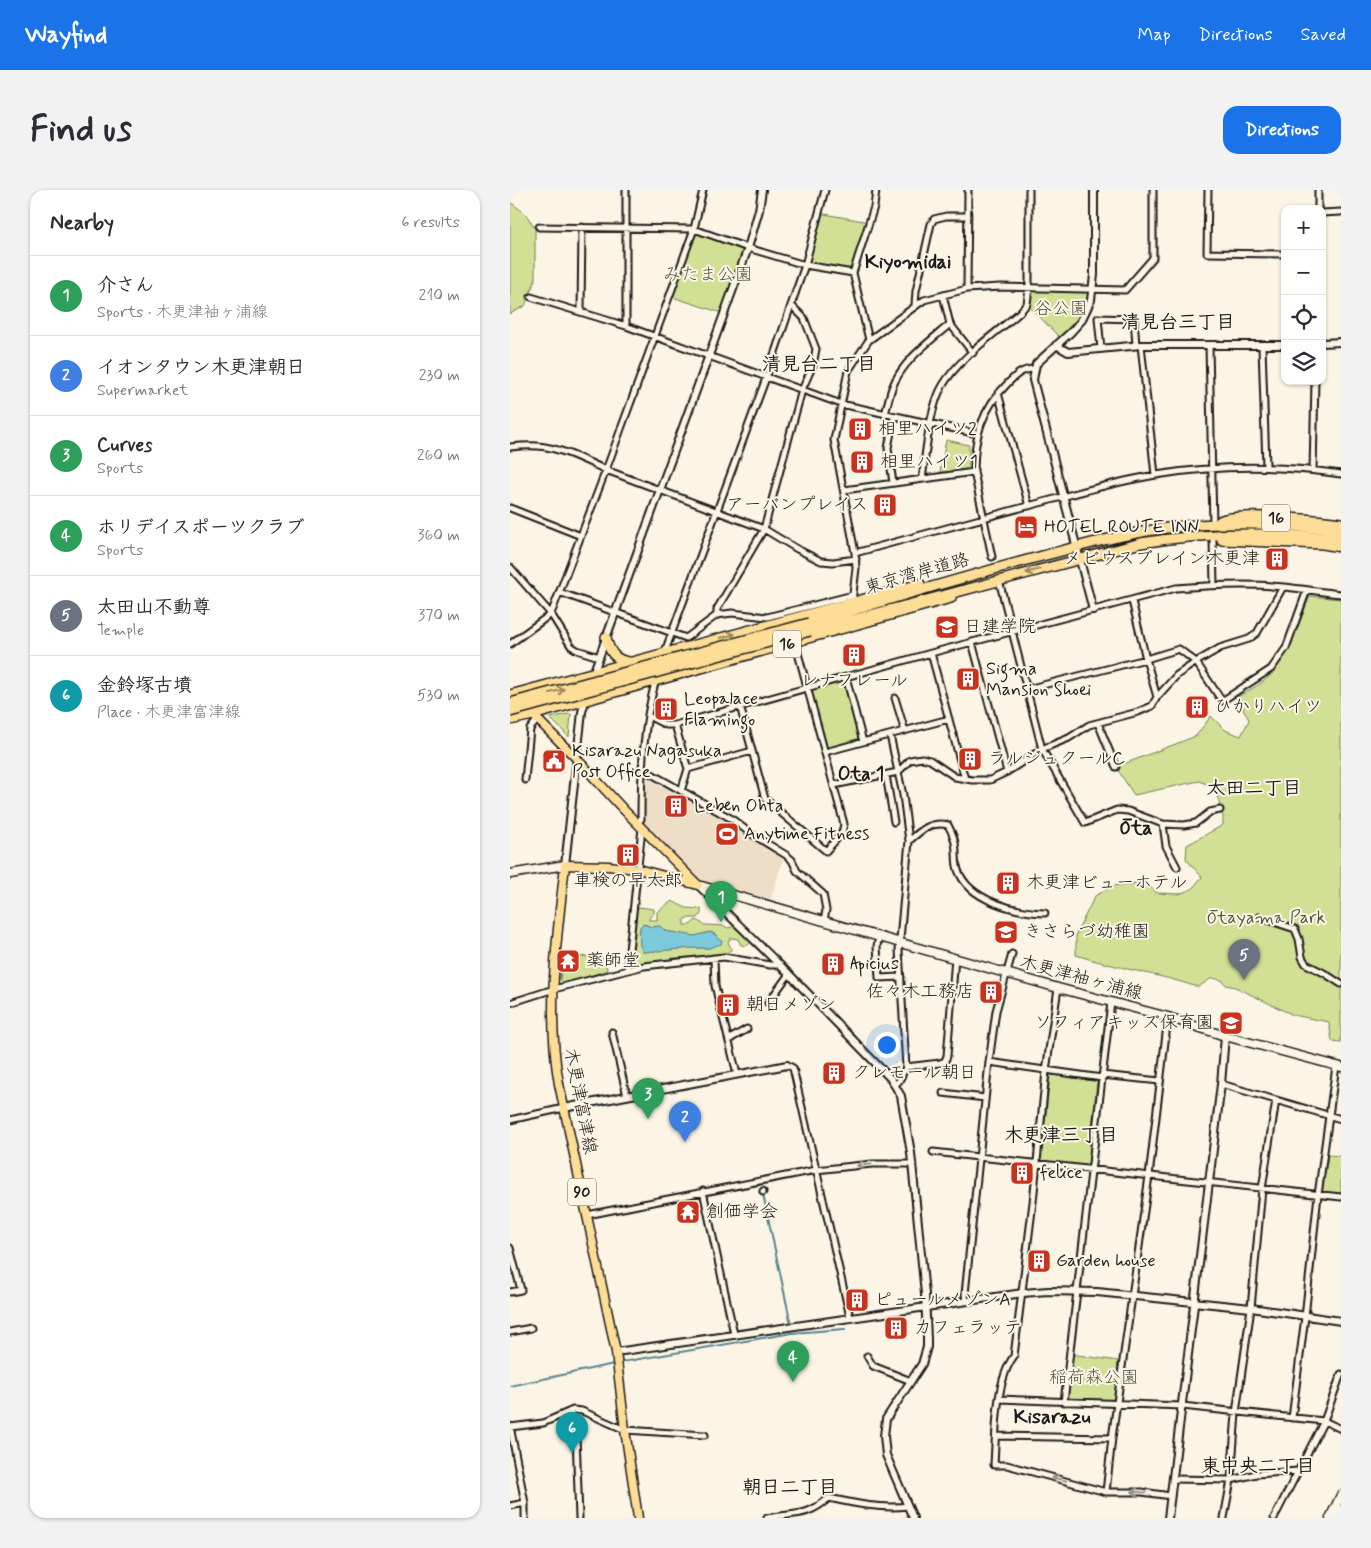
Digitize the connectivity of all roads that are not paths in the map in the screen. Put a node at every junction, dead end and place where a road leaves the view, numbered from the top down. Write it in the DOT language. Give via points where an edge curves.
graph roads {
  1 [pos="626,190"];
  2 [pos="703,190"];
  3 [pos="762,190"];
  4 [pos="825,190"];
  5 [pos="876,190"];
  6 [pos="968,190"];
  7 [pos="1029,190"];
  8 [pos="1094,190"];
  9 [pos="1153,190"];
  10 [pos="1208,190"];
  11 [pos="1318,190"];
  12 [pos="1318,205"];
  13 [pos="1326,212"];
  14 [pos="1341,212"];
  15 [pos="968,216"];
  16 [pos="539,227"];
  17 [pos="582,227"];
  18 [pos="626,228"];
  19 [pos="694,229"];
  20 [pos="748,248"];
  21 [pos="1281,254"];
  22 [pos="805,265"];
  23 [pos="853,273"];
  24 [pos="1029,288"];
  25 [pos="967,289"];
  26 [pos="1093,289"];
  27 [pos="943,295"];
  28 [pos="531,297"];
  29 [pos="792,305"];
  30 [pos="915,305"];
  31 [pos="581,312"];
  32 [pos="950,324"];
  33 [pos="626,326"];
  34 [pos="653,337"];
  35 [pos="869,340"];
  36 [pos="1341,342"];
  37 [pos="1326,343"];
  38 [pos="1056,345"];
  39 [pos="1138,345"];
  40 [pos="1281,345"];
  41 [pos="1209,346"];
  42 [pos="1262,346"];
  43 [pos="1101,349"];
  44 [pos="973,353"];
  45 [pos="709,358"];
  46 [pos="1034,369"];
  47 [pos="766,378"];
  48 [pos="1315,385"];
  49 [pos="802,390"];
  50 [pos="998,393"];
  51 [pos="841,404"];
  52 [pos="885,415"];
  53 [pos="894,417"];
  54 [pos="931,424"];
  55 [pos="978,434"];
  56 [pos="510,447"];
  57 [pos="1266,466"];
  58 [pos="1212,468"];
  59 [pos="606,470"];
  60 [pos="1313,470"];
  61 [pos="974,472"];
  62 [pos="1341,474"];
  63 [pos="1155,475"];
  64 [pos="922,480"];
  65 [pos="893,483"];
  66 [pos="661,490"];
  67 [pos="844,490"];
  68 [pos="1063,497"];
  69 [pos="1029,506"];
  70 [pos="510,508"];
  71 [pos="716,511"];
  72 [pos="982,518"];
  73 [pos="1341,523"];
  74 [pos="1213,524"];
  75 [pos="764,529"];
  76 [pos="1240,529"];
  77 [pos="1341,531"];
  78 [pos="581,536"];
  79 [pos="1177,537"];
  80 [pos="1212,540"];
  81 [pos="1341,540"];
  82 [pos="1076,547"];
  83 [pos="1341,547"];
  84 [pos="855,553"];
  85 [pos="992,557"];
  86 [pos="1080,558"];
  87 [pos="856,559"];
  88 [pos="510,567"];
  89 [pos="994,568"];
  90 [pos="999,580"];
  91 [pos="986,583"];
  92 [pos="1214,585"];
  93 [pos="1283,586"];
  94 [pos="1307,590"];
  95 [pos="559,592"];
  96 [pos="1341,594"];
  97 [pos="852,598"];
  98 [pos="1132,601"];
  99 [pos="1093,610"];
  100 [pos="615,613"];
  101 [pos="550,614"];
  102 [pos="717,615"];
  103 [pos="810,627"];
  104 [pos="1012,631"];
  105 [pos="672,634"];
  106 [pos="606,637"];
  107 [pos="795,642"];
  108 [pos="972,642"];
  109 [pos="510,644"];
  110 [pos="931,653"];
  111 [pos="664,654"];
  112 [pos="599,657"];
  113 [pos="1146,659"];
  114 [pos="632,662"];
  115 [pos="1196,662"];
  116 [pos="593,672"];
  117 [pos="846,677"];
  118 [pos="655,681"];
  119 [pos="807,688"];
  120 [pos="1027,689"];
  121 [pos="511,693"];
  122 [pos="1157,697"];
  123 [pos="895,698"];
  124 [pos="586,699"];
  125 [pos="510,703"];
  126 [pos="740,706"];
  127 [pos="510,712"];
  128 [pos="648,716"];
  129 [pos="536,717"];
  130 [pos="949,719"];
  131 [pos="510,720"];
  132 [pos="1098,723"];
  133 [pos="675,725"];
  134 [pos="904,731"];
  135 [pos="890,735"];
  136 [pos="863,742"];
  137 [pos="1042,749"];
  138 [pos="752,751"];
  139 [pos="824,752"];
  140 [pos="577,759"];
  141 [pos="1116,767"];
  142 [pos="641,768"];
  143 [pos="688,769"];
  144 [pos="898,772"];
  145 [pos="1007,772"];
  146 [pos="886,775"];
  147 [pos="965,779"];
  148 [pos="525,780"];
  149 [pos="834,785"];
  150 [pos="681,791"];
  151 [pos="1220,810"];
  152 [pos="894,822"];
  153 [pos="1163,824"];
  154 [pos="639,826"];
  155 [pos="909,841"];
  156 [pos="565,864"];
  157 [pos="1176,866"];
  158 [pos="638,869"];
  159 [pos="510,874"];
  160 [pos="698,885"];
  161 [pos="1045,913"];
  162 [pos="1259,917"];
  163 [pos="824,921"];
  164 [pos="879,937"];
  165 [pos="900,942"];
  166 [pos="1012,954"];
  167 [pos="714,958"];
  168 [pos="954,958"];
  169 [pos="780,965"];
  170 [pos="627,970"];
  171 [pos="1007,973"];
  172 [pos="789,974"];
  173 [pos="901,977"];
  174 [pos="1341,984"];
  175 [pos="554,988"];
  176 [pos="1058,988"];
  177 [pos="1111,1002"];
  178 [pos="510,1003"];
  179 [pos="768,1003"];
  180 [pos="1168,1017"];
  181 [pos="747,1029"];
  182 [pos="612,1032"];
  183 [pos="1225,1036"];
  184 [pos="730,1040"];
  185 [pos="989,1062"];
  186 [pos="787,1065"];
  187 [pos="1339,1066"];
  188 [pos="906,1067"];
  189 [pos="1046,1071"];
  190 [pos="737,1074"];
  191 [pos="1102,1076"];
  192 [pos="1160,1081"];
  193 [pos="895,1084"];
  194 [pos="1221,1084"];
  195 [pos="943,1093"];
  196 [pos="627,1096"];
  197 [pos="985,1098"];
  198 [pos="1276,1100"];
  199 [pos="564,1108"];
  200 [pos="1330,1116"];
  201 [pos="1341,1119"];
  202 [pos="510,1120"];
  203 [pos="933,1152"];
  204 [pos="978,1157"];
  205 [pos="913,1164"];
  206 [pos="1036,1164"];
  207 [pos="816,1170"];
  208 [pos="1090,1170"];
  209 [pos="1149,1176"];
  210 [pos="1209,1183"];
  211 [pos="1262,1189"];
  212 [pos="703,1191"];
  213 [pos="1318,1195"];
  214 [pos="1341,1197"];
  215 [pos="587,1215"];
  216 [pos="510,1248"];
  217 [pos="510,1292"];
  218 [pos="1076,1292"];
  219 [pos="1023,1293"];
  220 [pos="1132,1296"];
  221 [pos="966,1301"];
  222 [pos="1195,1303"];
  223 [pos="926,1306"];
  224 [pos="1251,1308"];
  225 [pos="1305,1316"];
  226 [pos="850,1317"];
  227 [pos="1341,1321"];
  228 [pos="531,1328"];
  229 [pos="510,1332"];
  230 [pos="734,1334"];
  231 [pos="616,1352"];
  232 [pos="867,1356"];
  233 [pos="1341,1374"];
  234 [pos="911,1381"];
  235 [pos="1000,1399"];
  236 [pos="1064,1402"];
  237 [pos="1117,1404"];
  238 [pos="1182,1406"];
  239 [pos="570,1411"];
  240 [pos="1236,1413"];
  241 [pos="1292,1418"];
  242 [pos="1324,1421"];
  243 [pos="510,1427"];
  244 [pos="1341,1429"];
  245 [pos="625,1430"];
  246 [pos="705,1435"];
  247 [pos="996,1436"];
  248 [pos="1112,1438"];
  249 [pos="1298,1471"];
  250 [pos="1173,1479"];
  251 [pos="1231,1480"];
  252 [pos="1106,1492"];
  253 [pos="1341,1495"];
  254 [pos="1171,1496"];
  255 [pos="524,1503"];
  256 [pos="510,1506"];
  257 [pos="908,1506"];
  258 [pos="1341,1510"];
  259 [pos="811,1516"];
  260 [pos="525,1518"];
  261 [pos="579,1518"];
  262 [pos="638,1518"];
  263 [pos="767,1518"];
  264 [pos="913,1518"];
  265 [pos="1168,1518"];
  266 [pos="1224,1518"];
  267 [pos="1274,1518"];
  268 [pos="1330,1518"];
  269 [pos="1337,1518"];
  1 -- 18 [label="street"];
  2 -- 19 [label="street"];
  3 -- 20 [label="street"];
  4 -- 22 [label="street"];
  5 -- 23 [label="street"];
  6 -- 15 [label="street"];
  7 -- 24 [label="street"];
  8 -- 26 [label="street"];
  9 -- 26 [label="street" via="1152,258 1125,290"];
  10 -- 21 [label="street" via="1207,253"];
  11 -- 12 [label="street"];
  13 -- 14 [label="street"];
  15 -- 25 [label="street"];
  15 -- 30 [label="street" via="934,218 930,224"];
  16 -- 17 [label="street"];
  17 -- 18 [label="street"];
  17 -- 31 [label="street"];
  18 -- 19 [label="street"];
  18 -- 33 [label="street"];
  19 -- 20 [label="street"];
  19 -- 34 [label="street"];
  20 -- 22 [label="street"];
  20 -- 45 [label="street"];
  22 -- 23 [label="street"];
  22 -- 29 [label="street"];
  23 -- 35 [label="street"];
  24 -- 25 [label="street"];
  24 -- 26 [label="street"];
  24 -- 44 [label="street" via="1026,304 1019,313"];
  25 -- 27 [label="street"];
  26 -- 38 [label="street" via="1081,321"];
  27 -- 30 [label="street"];
  27 -- 32 [label="street"];
  28 -- 31 [label="street"];
  29 -- 47 [label="street"];
  29 -- 49 [label="street" via="804,318 816,350"];
  30 -- 35 [label="street"];
  31 -- 33 [label="street"];
  32 -- 44 [label="street"];
  32 -- 52 [label="street" via="903,368 892,387"];
  33 -- 34 [label="street"];
  34 -- 45 [label="street"];
  34 -- 59 [label="street"];
  35 -- 51 [label="street" via="848,371"];
  36 -- 37 [label="street"];
  38 -- 43 [label="street" via="1068,352"];
  38 -- 46 [label="street"];
  39 -- 41 [label="street"];
  39 -- 43 [label="street"];
  39 -- 43 [label="street" via="1134,319 1098,318"];
  39 -- 63 [label="street"];
  40 -- 42 [label="street"];
  41 -- 42 [label="street"];
  41 -- 58 [label="street"];
  42 -- 57 [label="street"];
  44 -- 54 [label="street" via="942,386"];
  45 -- 47 [label="street"];
  45 -- 66 [label="street"];
  46 -- 50 [label="street" via="1020,372"];
  46 -- 68 [label="street" via="1035,391"];
  47 -- 49 [label="street"];
  47 -- 71 [label="street"];
  48 -- 60 [label="street"];
  49 -- 51 [label="street"];
  49 -- 75 [label="street"];
  50 -- 55 [label="street" via="985,411"];
  50 -- 69 [label="street"];
  51 -- 52 [label="street"];
  51 -- 67 [label="street" via="834,440"];
  52 -- 53 [label="street"];
  53 -- 54 [label="street"];
  53 -- 65 [label="street" via="888,448"];
  54 -- 55 [label="street"];
  54 -- 64 [label="street"];
  55 -- 61 [label="street"];
  56 -- 59 [label="street" via="547,447"];
  57 -- 58 [label="street"];
  57 -- 60 [label="street"];
  58 -- 63 [label="street"];
  58 -- 74 [label="street"];
  59 -- 66 [label="street"];
  59 -- 78 [label="street"];
  60 -- 62 [label="street"];
  61 -- 64 [label="street"];
  61 -- 72 [label="street"];
  63 -- 68 [label="street"];
  64 -- 65 [label="street"];
  65 -- 67 [label="street"];
  66 -- 71 [label="street"];
  66 -- 100 [label="street"];
  67 -- 84 [label="street"];
  68 -- 69 [label="street"];
  68 -- 82 [label="street"];
  69 -- 72 [label="street"];
  70 -- 78 [label="street"];
  71 -- 75 [label="street"];
  71 -- 105 [label="street"];
  72 -- 84 [label="street"];
  72 -- 85 [label="street"];
  73 -- 74 [label="highway, 16" via="1239,518 1223,519"];
  74 -- 76 [label="highway, 東京湾岸道路 / 16"];
  74 -- 82 [label="highway, 東京湾岸道路 / 16" via="1125,535"];
  75 -- 87 [label="street" via="821,561"];
  75 -- 102 [label="street" via="717,609"];
  76 -- 77 [label="highway, 東京湾岸道路 / 16" via="1282,526"];
  76 -- 79 [label="highway, 東京湾岸道路 / 16"];
  76 -- 81 [label="highway, 東京湾岸道路 / 16"];
  78 -- 95 [label="street"];
  79 -- 80 [label="highway, 16"];
  79 -- 86 [label="highway, 東京湾岸道路 / 16"];
  80 -- 83 [label="highway, 16"];
  80 -- 92 [label="street"];
  82 -- 86 [label="street"];
  82 -- 89 [label="highway, 東京湾岸道路 / 16"];
  84 -- 87 [label="street"];
  86 -- 90 [label="highway, 東京湾岸道路 / 16, one-way"];
  86 -- 99 [label="street"];
  87 -- 97 [label="street"];
  88 -- 101 [label="street"];
  89 -- 97 [label="highway, 16"];
  89 -- 103 [label="highway, 東京湾岸道路 / 16"];
  90 -- 91 [label="highway, 東京湾岸道路 / 16"];
  90 -- 104 [label="street"];
  91 -- 103 [label="highway, 東京湾岸道路 / 16"];
  91 -- 107 [label="highway, 16" via="944,601"];
  92 -- 93 [label="street"];
  92 -- 98 [label="street" via="1176,588"];
  93 -- 94 [label="street"];
  93 -- 115 [label="street" via="1257,633"];
  94 -- 96 [label="street"];
  94 -- 115 [label="street" via="1286,648 1271,669 1230,696 1222,701"];
  95 -- 100 [label="street"];
  95 -- 101 [label="street"];
  97 -- 102 [label="street" via="767,617 732,613"];
  111 -- 97 [label="highway, 16, one-way"];
  98 -- 99 [label="street"];
  98 -- 113 [label="street"];
  99 -- 104 [label="street"];
  100 -- 105 [label="street"];
  100 -- 106 [label="street"];
  101 -- 109 [label="street"];
  101 -- 112 [label="street" via="571,646"];
  102 -- 105 [label="street" via="686,638"];
  125 -- 103 [label="highway, 東京湾岸道路 / 16, one-way, bridge"];
  103 -- 127 [label="highway, 東京湾岸道路 / 16, bridge"];
  104 -- 108 [label="street"];
  104 -- 120 [label="street"];
  105 -- 111 [label="street"];
  106 -- 112 [label="street"];
  106 -- 114 [label="highway" via="615,657"];
  107 -- 118 [label="highway, 16"];
  107 -- 119 [label="street"];
  108 -- 110 [label="street"];
  108 -- 145 [label="street"];
  110 -- 117 [label="street"];
  110 -- 130 [label="street"];
  111 -- 114 [label="highway, 16"];
  111 -- 118 [label="street"];
  112 -- 116 [label="street"];
  113 -- 115 [label="street" via="1179,649"];
  113 -- 120 [label="street"];
  113 -- 122 [label="street"];
  114 -- 116 [label="highway, 16"];
  115 -- 122 [label="street" via="1177,675"];
  116 -- 121 [label="highway, 16"];
  116 -- 124 [label="street"];
  117 -- 119 [label="street"];
  117 -- 136 [label="street"];
  118 -- 124 [label="highway, 16"];
  118 -- 128 [label="street"];
  119 -- 126 [label="street"];
  119 -- 139 [label="street"];
  120 -- 137 [label="street"];
  121 -- 129 [label="highway"];
  122 -- 132 [label="street" via="1152,706"];
  123 -- 134 [label="street"];
  124 -- 129 [label="highway, 16"];
  124 -- 140 [label="street"];
  126 -- 133 [label="street"];
  126 -- 138 [label="street"];
  128 -- 133 [label="street" via="666,725"];
  128 -- 142 [label="street"];
  129 -- 131 [label="highway, 16"];
  129 -- 140 [label="main road"];
  129 -- 148 [label="street" via="530,729"];
  130 -- 134 [label="street"];
  130 -- 147 [label="street"];
  132 -- 137 [label="street"];
  132 -- 141 [label="street"];
  133 -- 143 [label="street"];
  134 -- 135 [label="street"];
  135 -- 136 [label="street"];
  135 -- 144 [label="street"];
  136 -- 139 [label="street"];
  137 -- 145 [label="street"];
  137 -- 153 [label="street" via="1085,823 1118,810"];
  138 -- 143 [label="street"];
  138 -- 149 [label="street" via="765,799 826,851 842,833 844,824"];
  139 -- 149 [label="street"];
  140 -- 154 [label="main road"];
  140 -- 156 [label="street"];
  142 -- 150 [label="street"];
  142 -- 154 [label="street"];
  143 -- 150 [label="street"];
  144 -- 146 [label="street"];
  144 -- 147 [label="street" via="910,760 926,758 955,777"];
  144 -- 155 [label="street"];
  145 -- 147 [label="street" via="990,780"];
  146 -- 149 [label="street"];
  146 -- 152 [label="street"];
  150 -- 163 [label="street" via="732,818 792,860 797,871 823,894"];
  151 -- 153 [label="street" via="1210,812 1196,823"];
  153 -- 157 [label="street" via="1166,846"];
  154 -- 158 [label="street"];
  154 -- 160 [label="main road"];
  155 -- 161 [label="street" via="928,826 948,825 956,844 958,869 967,885 1007,908"];
  155 -- 165 [label="street"];
  156 -- 158 [label="main road"];
  156 -- 159 [label="main road"];
  156 -- 175 [label="main road, 木更津富津線 / 90"];
  158 -- 160 [label="main road"];
  158 -- 170 [label="street"];
  160 -- 163 [label="main road, 木更津袖ヶ浦線"];
  160 -- 169 [label="street"];
  162 -- 174 [label="street" via="1295,929 1306,964"];
  163 -- 164 [label="main road, 木更津袖ヶ浦線"];
  164 -- 165 [label="main road, 木更津袖ヶ浦線"];
  164 -- 173 [label="street" via="879,978"];
  165 -- 168 [label="main road, 木更津袖ヶ浦線"];
  165 -- 173 [label="street"];
  166 -- 171 [label="street"];
  167 -- 169 [label="street"];
  167 -- 170 [label="street"];
  167 -- 184 [label="street" via="715,986"];
  168 -- 171 [label="main road, 木更津袖ヶ浦線"];
  168 -- 188 [label="street" via="945,1061"];
  169 -- 172 [label="street"];
  170 -- 175 [label="street"];
  171 -- 176 [label="main road, 木更津袖ヶ浦線"];
  171 -- 185 [label="street" via="996,1011"];
  172 -- 179 [label="street"];
  172 -- 193 [label="street"];
  173 -- 188 [label="street"];
  175 -- 178 [label="street"];
  175 -- 199 [label="main road, 木更津富津線 / 90" via="553,1042"];
  176 -- 177 [label="main road, 木更津袖ヶ浦線"];
  176 -- 189 [label="street"];
  177 -- 180 [label="main road, 木更津袖ヶ浦線"];
  177 -- 191 [label="street"];
  180 -- 183 [label="main road, 木更津袖ヶ浦線"];
  180 -- 192 [label="street"];
  181 -- 184 [label="street"];
  182 -- 196 [label="street"];
  183 -- 187 [label="main road, 木更津袖ヶ浦線"];
  183 -- 194 [label="street"];
  184 -- 190 [label="street"];
  185 -- 189 [label="street"];
  185 -- 197 [label="street"];
  186 -- 190 [label="street"];
  186 -- 207 [label="street" via="793,1068"];
  187 -- 200 [label="street"];
  188 -- 193 [label="street"];
  189 -- 191 [label="street"];
  189 -- 206 [label="street"];
  190 -- 196 [label="street"];
  191 -- 192 [label="street"];
  191 -- 208 [label="street"];
  192 -- 209 [label="street"];
  193 -- 205 [label="street" via="903,1104"];
  194 -- 198 [label="street"];
  194 -- 210 [label="street"];
  195 -- 197 [label="street"];
  196 -- 199 [label="street"];
  197 -- 204 [label="street"];
  198 -- 200 [label="street"];
  198 -- 211 [label="street"];
  199 -- 202 [label="street"];
  199 -- 215 [label="main road, 木更津富津線 / 90"];
  200 -- 201 [label="street"];
  200 -- 213 [label="street"];
  203 -- 204 [label="street"];
  204 -- 206 [label="street"];
  204 -- 221 [label="street"];
  205 -- 207 [label="street, one-way" via="872,1164"];
  205 -- 223 [label="street"];
  206 -- 208 [label="street"];
  206 -- 219 [label="street"];
  207 -- 212 [label="street"];
  207 -- 226 [label="street"];
  208 -- 209 [label="street"];
  208 -- 218 [label="street"];
  209 -- 210 [label="street"];
  209 -- 220 [label="street"];
  210 -- 211 [label="street"];
  210 -- 222 [label="street"];
  211 -- 213 [label="street"];
  211 -- 224 [label="street"];
  212 -- 215 [label="street"];
  212 -- 230 [label="street"];
  213 -- 214 [label="street"];
  213 -- 225 [label="street"];
  215 -- 231 [label="main road, 木更津富津線 / 90"];
  216 -- 217 [label="street" via="521,1290"];
  218 -- 219 [label="street"];
  218 -- 220 [label="street"];
  218 -- 236 [label="street"];
  219 -- 221 [label="street"];
  219 -- 235 [label="street" via="1014,1356 1003,1376"];
  220 -- 222 [label="street"];
  220 -- 237 [label="street"];
  221 -- 223 [label="street"];
  222 -- 224 [label="street"];
  222 -- 238 [label="street"];
  223 -- 226 [label="street"];
  223 -- 234 [label="street" via="927,1347 922,1364"];
  224 -- 225 [label="street"];
  224 -- 240 [label="street"];
  225 -- 227 [label="street"];
  225 -- 241 [label="street"];
  226 -- 230 [label="street"];
  228 -- 229 [label="street"];
  230 -- 231 [label="street"];
  231 -- 245 [label="main road, 木更津富津線 / 90"];
  232 -- 234 [label="street" via="873,1366"];
  233 -- 242 [label="street"];
  234 -- 257 [label="street" via="892,1408 884,1429 886,1456"];
  235 -- 236 [label="street"];
  235 -- 247 [label="street"];
  236 -- 237 [label="street"];
  237 -- 238 [label="street"];
  237 -- 248 [label="street"];
  238 -- 240 [label="street"];
  238 -- 250 [label="street"];
  239 -- 243 [label="street" via="543,1423"];
  239 -- 245 [label="street" via="582,1411"];
  239 -- 261 [label="street" via="576,1435"];
  240 -- 241 [label="street"];
  240 -- 251 [label="street"];
  241 -- 242 [label="street"];
  242 -- 244 [label="street"];
  242 -- 249 [label="street"];
  243 -- 255 [label="street"];
  245 -- 246 [label="street"];
  245 -- 262 [label="main road, 木更津富津線 / 90"];
  247 -- 248 [label="street"];
  252 -- 247 [label="street, one-way" via="1007,1465 994,1465"];
  248 -- 252 [label="street"];
  249 -- 251 [label="street" via="1256,1474"];
  249 -- 267 [label="street"];
  250 -- 251 [label="street"];
  250 -- 254 [label="street"];
  251 -- 266 [label="street"];
  254 -- 252 [label="street, one-way"];
  253 -- 268 [label="main road"];
  254 -- 265 [label="street"];
  255 -- 256 [label="street"];
  255 -- 260 [label="street"];
  257 -- 259 [label="street" via="882,1508 829,1498"];
  257 -- 264 [label="street"];
  258 -- 269 [label="main road"];
  259 -- 263 [label="street"];
}
